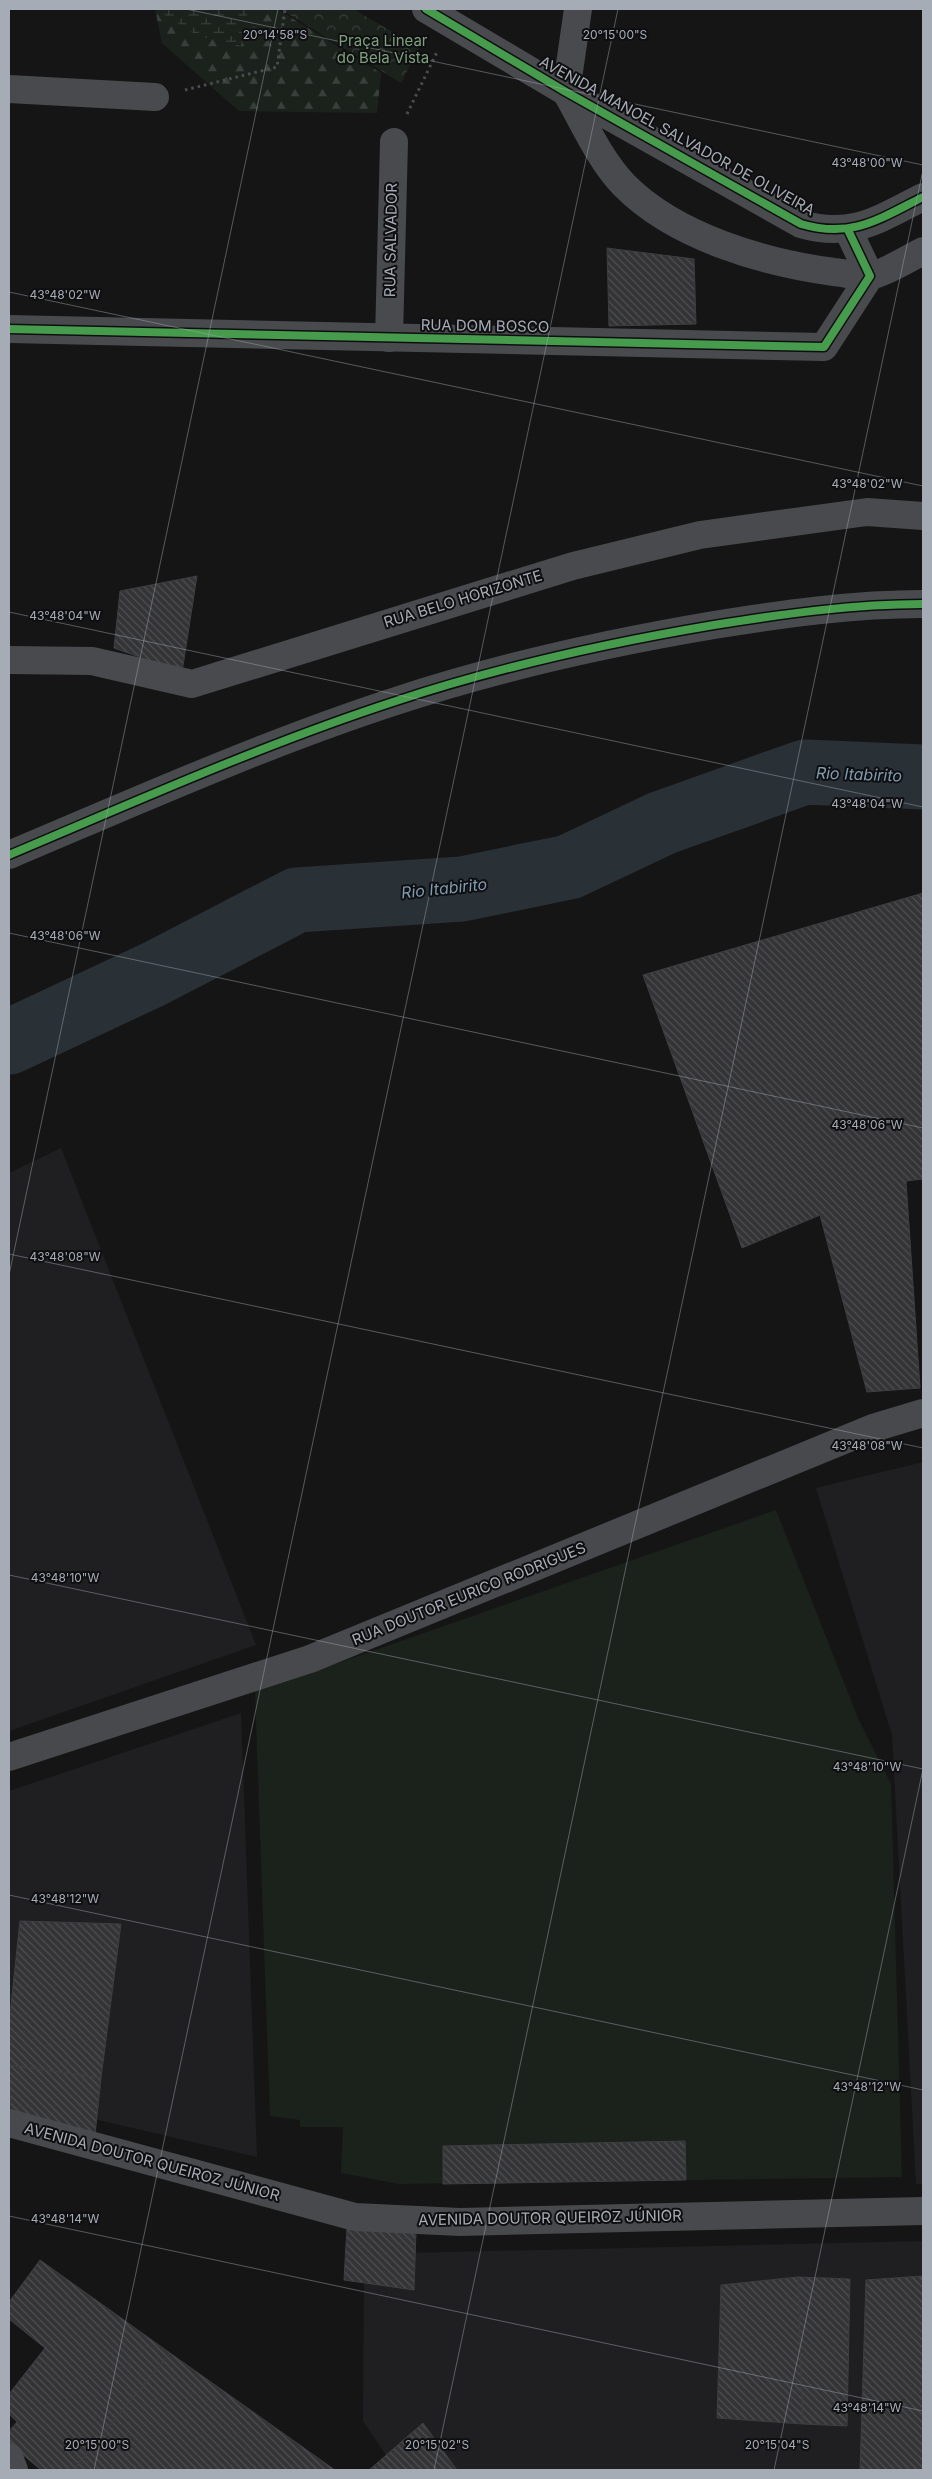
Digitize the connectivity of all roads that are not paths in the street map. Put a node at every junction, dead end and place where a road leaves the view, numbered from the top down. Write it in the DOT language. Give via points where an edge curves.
graph roads {
  1 [pos="426,9"];
  2 [pos="578,9"];
  3 [pos="9,89"];
  4 [pos="566,92"];
  5 [pos="155,97"];
  6 [pos="394,142"];
  7 [pos="923,198"];
  8 [pos="848,230"];
  9 [pos="923,251"];
  10 [pos="870,276"];
  11 [pos="9,329"];
  12 [pos="389,338"];
  13 [pos="923,516"];
  14 [pos="923,604"];
  15 [pos="9,660"];
  16 [pos="9,855"];
  17 [pos="923,1413"];
  18 [pos="9,1757"];
  19 [pos="9,2124"];
  20 [pos="923,2211"];
  21 [pos="9,2457"];
  22 [pos="14,2470"];
  1 -- 4 [label="street, AVENIDA MANOEL SALVADOR DE OLIVEIRA"];
  2 -- 4 [label="street"];
  3 -- 5 [label="street"];
  4 -- 8 [label="street, AVENIDA MANOEL SALVADOR DE OLIVEIRA" via="801,224 823,230"];
  4 -- 10 [label="street, AVENIDA MANOEL SALVADOR DE OLIVEIRA" via="608,165 645,204 683,227 726,246 815,269"];
  6 -- 12 [label="street, RUA SALVADOR"];
  7 -- 8 [label="street, AVENIDA MANOEL SALVADOR DE OLIVEIRA"];
  8 -- 10 [label="street"];
  9 -- 10 [label="street"];
  10 -- 12 [label="street, RUA DOM BOSCO" via="824,347"];
  11 -- 12 [label="street, RUA DOM BOSCO"];
  13 -- 15 [label="street, RUA BELO HORIZONTE" via="867,512 700,535 573,566 192,684 92,661"];
  14 -- 16 [label="street" via="749,620 643,637 474,677 395,701 250,753"];
  17 -- 18 [label="main road, RUA DOUTOR EURICO RODRIGUES" via="873,1428 310,1659"];
  19 -- 20 [label="main road, AVENIDA DOUTOR QUEIROZ JÚNIOR" via="355,2216 460,2222"];
  21 -- 22 [label="street"];
}
